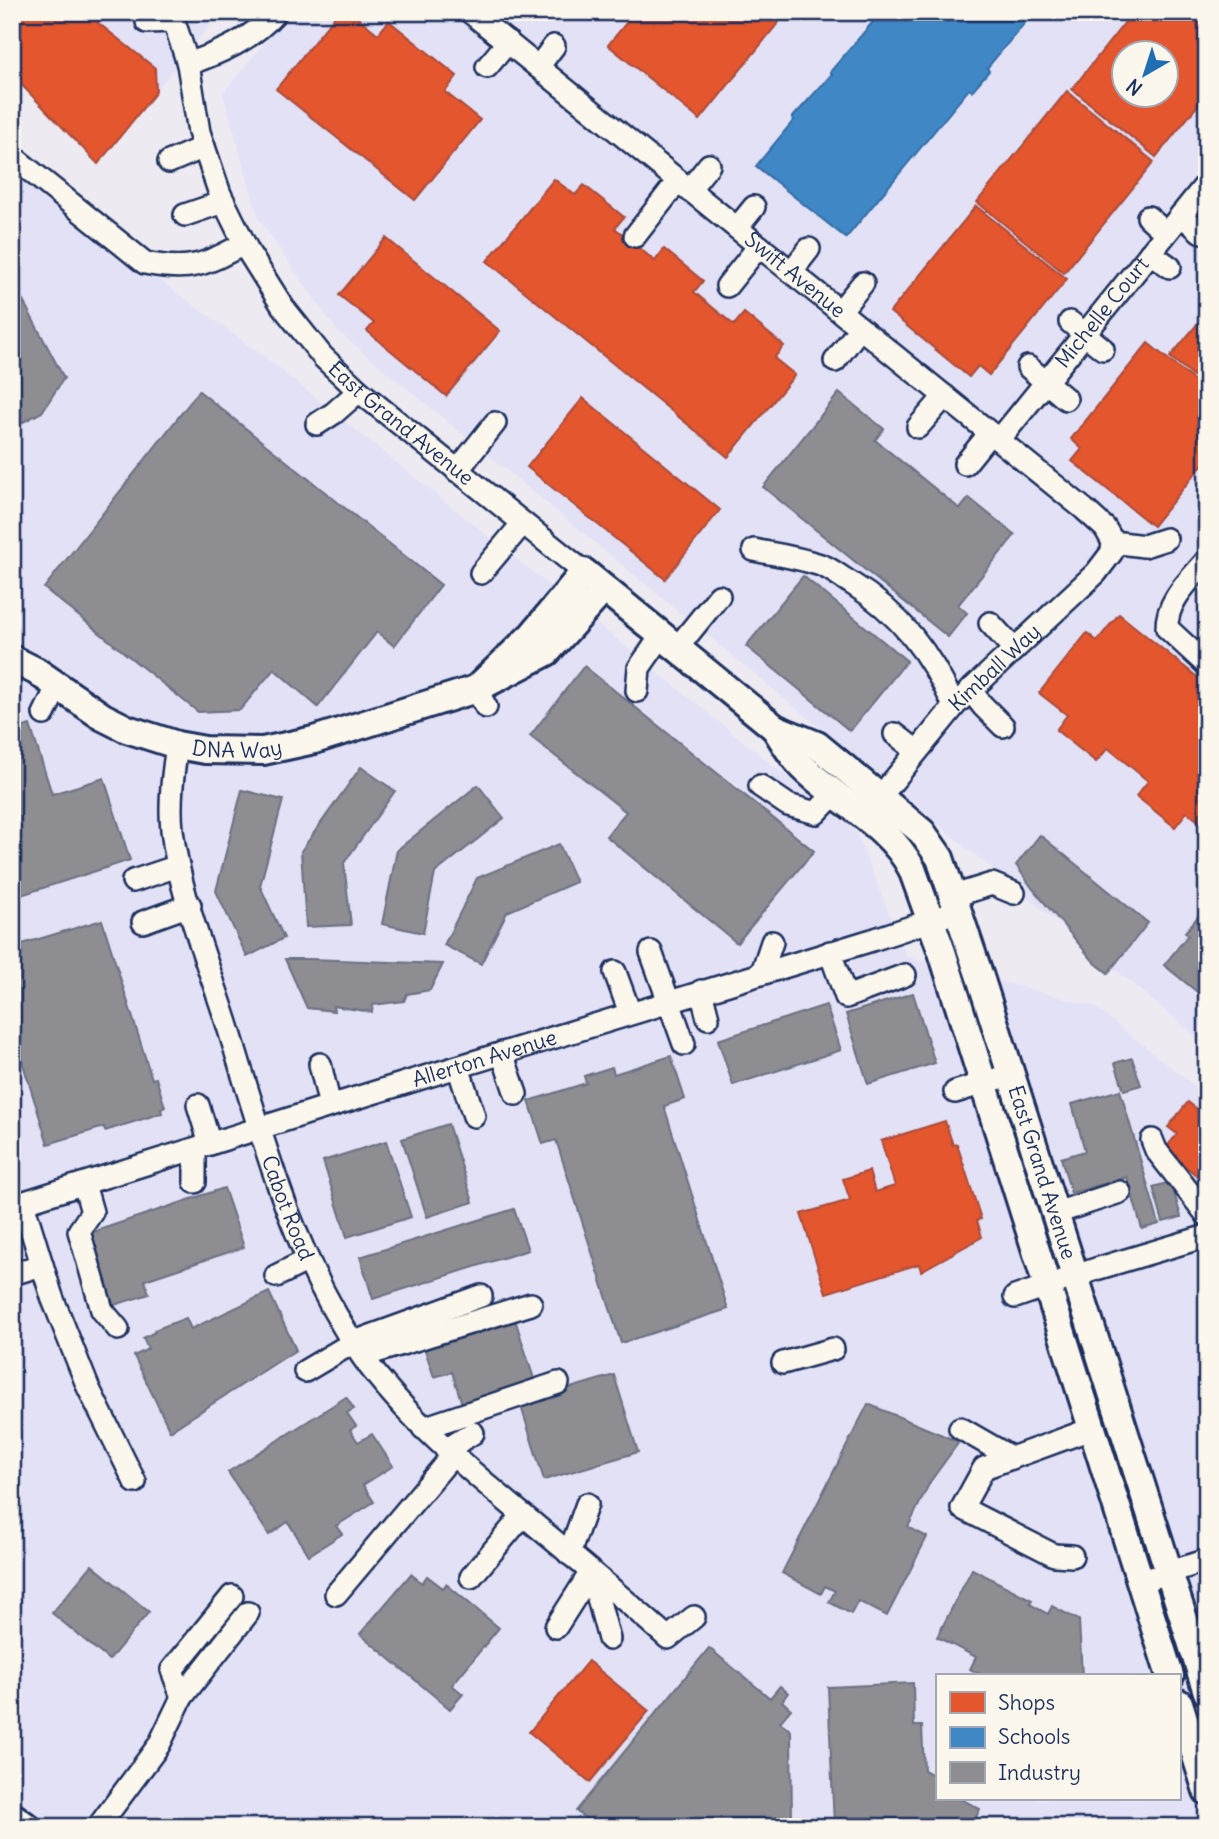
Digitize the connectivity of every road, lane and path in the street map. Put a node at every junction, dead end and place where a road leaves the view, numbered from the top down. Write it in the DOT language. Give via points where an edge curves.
graph roads {
  1 [pos="276,12"];
  2 [pos="470,12"];
  3 [pos="173,17"];
  4 [pos="147,22"];
  5 [pos="508,43"];
  6 [pos="554,46"];
  7 [pos="188,64"];
  8 [pos="487,67"];
  9 [pos="542,79"];
  10 [pos="204,147"];
  11 [pos="12,156"];
  12 [pos="169,162"];
  13 [pos="709,165"];
  14 [pos="1207,183"];
  15 [pos="684,185"];
  16 [pos="223,202"];
  17 [pos="754,206"];
  18 [pos="185,215"];
  19 [pos="1181,215"];
  20 [pos="1148,217"];
  21 [pos="737,228"];
  22 [pos="1201,232"];
  23 [pos="1166,233"];
  24 [pos="635,236"];
  25 [pos="244,244"];
  26 [pos="759,246"];
  27 [pos="809,249"];
  28 [pos="1150,253"];
  29 [pos="1170,267"];
  30 [pos="791,272"];
  31 [pos="863,283"];
  32 [pos="727,286"];
  33 [pos="840,311"];
  34 [pos="860,328"];
  35 [pos="1077,328"];
  36 [pos="1103,349"];
  37 [pos="835,361"];
  38 [pos="1028,368"];
  39 [pos="1045,382"];
  40 [pos="359,391"];
  41 [pos="945,396"];
  42 [pos="1066,399"];
  43 [pos="495,423"];
  44 [pos="317,424"];
  45 [pos="918,427"];
  46 [pos="994,436"];
  47 [pos="965,464"];
  48 [pos="457,471"];
  49 [pos="523,523"];
  50 [pos="1167,539"];
  51 [pos="1113,542"];
  52 [pos="754,550"];
  53 [pos="1207,560"];
  54 [pos="481,573"];
  55 [pos="594,581"];
  56 [pos="719,596"];
  57 [pos="990,623"];
  58 [pos="669,641"];
  59 [pos="1014,649"];
  60 [pos="12,659"];
  61 [pos="1207,665"];
  62 [pos="58,685"];
  63 [pos="970,690"];
  64 [pos="637,691"];
  65 [pos="954,706"];
  66 [pos="44,714"];
  67 [pos="1003,726"];
  68 [pos="775,728"];
  69 [pos="895,734"];
  70 [pos="177,745"];
  71 [pos="917,751"];
  72 [pos="760,786"];
  73 [pos="835,793"];
  74 [pos="880,797"];
  75 [pos="178,866"];
  76 [pos="133,881"];
  77 [pos="1014,893"];
  78 [pos="956,903"];
  79 [pos="190,905"];
  80 [pos="930,920"];
  81 [pos="143,922"];
  82 [pos="772,942"];
  83 [pos="651,952"];
  84 [pos="823,954"];
  85 [pos="615,972"];
  86 [pos="762,972"];
  87 [pos="905,975"];
  88 [pos="822,976"];
  89 [pos="701,991"];
  90 [pos="670,1001"];
  91 [pos="630,1013"];
  92 [pos="708,1018"];
  93 [pos="684,1044"];
  94 [pos="502,1053"];
  95 [pos="320,1064"];
  96 [pos="458,1067"];
  97 [pos="1012,1075"];
  98 [pos="983,1083"];
  99 [pos="956,1092"];
  100 [pos="516,1094"];
  101 [pos="198,1105"];
  102 [pos="330,1106"];
  103 [pos="474,1116"];
  104 [pos="260,1129"];
  105 [pos="1152,1140"];
  106 [pos="203,1147"];
  107 [pos="195,1182"];
  108 [pos="84,1184"];
  109 [pos="1120,1192"];
  110 [pos="17,1205"];
  111 [pos="1056,1213"];
  112 [pos="1207,1215"];
  113 [pos="1207,1236"];
  114 [pos="307,1260"];
  115 [pos="42,1265"];
  116 [pos="12,1274"];
  117 [pos="276,1276"];
  118 [pos="1076,1276"];
  119 [pos="1046,1287"];
  120 [pos="481,1296"];
  121 [pos="1014,1297"];
  122 [pos="531,1304"];
  123 [pos="118,1329"];
  124 [pos="358,1349"];
  125 [pos="833,1349"];
  126 [pos="783,1363"];
  127 [pos="305,1371"];
  128 [pos="558,1383"];
  129 [pos="423,1428"];
  130 [pos="960,1428"];
  131 [pos="1091,1429"];
  132 [pos="473,1433"];
  133 [pos="449,1453"];
  134 [pos="1012,1458"];
  135 [pos="135,1482"];
  136 [pos="587,1504"];
  137 [pos="523,1515"];
  138 [pos="569,1554"];
  139 [pos="1072,1556"];
  140 [pos="1207,1560"];
  141 [pos="591,1572"];
  142 [pos="1168,1572"];
  143 [pos="471,1577"];
  144 [pos="1140,1582"];
  145 [pos="336,1594"];
  146 [pos="232,1596"];
  147 [pos="248,1613"];
  148 [pos="694,1617"];
  149 [pos="556,1627"];
  150 [pos="609,1639"];
  151 [pos="1169,1674"];
  152 [pos="1207,1692"];
  153 [pos="182,1697"];
  154 [pos="1180,1706"];
  155 [pos="1207,1791"];
  156 [pos="12,1816"];
  157 [pos="27,1827"];
  158 [pos="98,1827"];
  1 -- 7 [label="street" via="246,39"];
  2 -- 5 [label="street, Swift Avenue"];
  3 -- 4 [label="street"];
  3 -- 7 [label="street, East Grand Avenue"];
  5 -- 8 [label="street"];
  5 -- 9 [label="street, Swift Avenue"];
  6 -- 9 [label="street"];
  7 -- 10 [label="street, East Grand Avenue"];
  9 -- 15 [label="street, Swift Avenue" via="582,116"];
  10 -- 12 [label="street"];
  10 -- 16 [label="street, East Grand Avenue"];
  11 -- 25 [label="street" via="145,263 172,268 200,266"];
  13 -- 15 [label="street"];
  14 -- 19 [label="street, Michelle Court"];
  15 -- 21 [label="street, Swift Avenue"];
  15 -- 24 [label="street"];
  16 -- 18 [label="street"];
  16 -- 25 [label="street, East Grand Avenue"];
  17 -- 21 [label="street"];
  19 -- 22 [label="street"];
  19 -- 23 [label="street, Michelle Court"];
  20 -- 23 [label="street"];
  21 -- 26 [label="street, Swift Avenue"];
  23 -- 28 [label="street, Michelle Court"];
  25 -- 40 [label="street, East Grand Avenue" via="302,332"];
  26 -- 30 [label="street, Swift Avenue"];
  26 -- 32 [label="street"];
  27 -- 30 [label="street"];
  28 -- 29 [label="street"];
  28 -- 35 [label="street, Michelle Court"];
  30 -- 33 [label="street, Swift Avenue"];
  31 -- 33 [label="street"];
  33 -- 34 [label="street, Swift Avenue"];
  34 -- 37 [label="street"];
  34 -- 41 [label="street, Swift Avenue"];
  35 -- 36 [label="street"];
  35 -- 39 [label="street, Michelle Court"];
  38 -- 39 [label="street"];
  39 -- 42 [label="street"];
  39 -- 46 [label="street, Michelle Court"];
  40 -- 44 [label="street"];
  40 -- 48 [label="street, East Grand Avenue"];
  41 -- 45 [label="street"];
  41 -- 46 [label="street, Swift Avenue"];
  43 -- 48 [label="street"];
  46 -- 47 [label="street, Michelle Court"];
  46 -- 51 [label="street, Swift Avenue" via="1096,520"];
  48 -- 49 [label="street, East Grand Avenue"];
  49 -- 54 [label="street"];
  49 -- 55 [label="street, East Grand Avenue"];
  50 -- 51 [label="street" via="1144,546"];
  51 -- 59 [label="street, Kimball Way" via="1112,552 1096,573"];
  52 -- 65 [label="street" via="824,566 861,589 916,638"];
  53 -- 61 [label="street" via="1166,614 1167,628"];
  55 -- 58 [label="main road, East Grand Avenue"];
  55 -- 70 [label="main road, DNA Way" via="533,634 481,698 288,747 233,752"];
  56 -- 58 [label="street"];
  57 -- 59 [label="street"];
  58 -- 64 [label="street" via="639,668"];
  58 -- 68 [label="main road, East Grand Avenue"];
  59 -- 63 [label="street, Kimball Way"];
  60 -- 62 [label="main road, DNA Way"];
  62 -- 66 [label="street"];
  62 -- 70 [label="main road, DNA Way" via="127,729"];
  63 -- 65 [label="street, Kimball Way"];
  63 -- 67 [label="street"];
  65 -- 71 [label="street, Kimball Way"];
  68 -- 73 [label="main road, East Grand Avenue" via="799,764"];
  68 -- 74 [label="main road, East Grand Avenue" via="817,745"];
  69 -- 71 [label="street"];
  70 -- 75 [label="street, Cabot Road" via="171,800"];
  71 -- 74 [label="street, Kimball Way"];
  72 -- 73 [label="street" via="788,805 816,813"];
  73 -- 80 [label="main road, East Grand Avenue" via="906,857"];
  74 -- 78 [label="main road, East Grand Avenue" via="930,842"];
  75 -- 76 [label="street"];
  75 -- 79 [label="street, Cabot Road"];
  77 -- 78 [label="street, Allerton Avenue" via="992,884"];
  78 -- 80 [label="street, Allerton Avenue"];
  78 -- 97 [label="main road, East Grand Avenue"];
  79 -- 81 [label="street"];
  79 -- 104 [label="street, Cabot Road"];
  80 -- 84 [label="street, Allerton Avenue"];
  80 -- 98 [label="main road, East Grand Avenue"];
  82 -- 86 [label="street"];
  83 -- 90 [label="street"];
  84 -- 86 [label="street, Allerton Avenue"];
  84 -- 87 [label="street" via="846,997"];
  84 -- 88 [label="street"];
  85 -- 91 [label="street"];
  86 -- 89 [label="street, Allerton Avenue"];
  89 -- 90 [label="street, Allerton Avenue"];
  89 -- 92 [label="street"];
  90 -- 91 [label="street, Allerton Avenue"];
  90 -- 93 [label="street"];
  91 -- 94 [label="street, Allerton Avenue"];
  94 -- 96 [label="street, Allerton Avenue"];
  94 -- 100 [label="street"];
  95 -- 102 [label="street"];
  96 -- 102 [label="street, Allerton Avenue"];
  96 -- 103 [label="street"];
  97 -- 98 [label="street"];
  97 -- 111 [label="main road, East Grand Avenue"];
  98 -- 99 [label="street"];
  98 -- 119 [label="main road, East Grand Avenue"];
  101 -- 106 [label="street"];
  102 -- 104 [label="street, Allerton Avenue"];
  104 -- 106 [label="street, Allerton Avenue"];
  104 -- 114 [label="street, Cabot Road"];
  105 -- 112 [label="street"];
  106 -- 107 [label="street"];
  106 -- 108 [label="street, Allerton Avenue"];
  108 -- 110 [label="street, Allerton Avenue"];
  108 -- 123 [label="street" via="92,1212 79,1231 102,1310"];
  109 -- 111 [label="street"];
  110 -- 115 [label="street"];
  111 -- 118 [label="main road, East Grand Avenue"];
  113 -- 118 [label="street"];
  114 -- 117 [label="street"];
  114 -- 124 [label="street, Cabot Road"];
  115 -- 116 [label="street"];
  115 -- 135 [label="street" via="88,1387"];
  118 -- 119 [label="street"];
  118 -- 142 [label="main road, East Grand Avenue"];
  119 -- 121 [label="street"];
  119 -- 131 [label="main road, East Grand Avenue"];
  120 -- 124 [label="street"];
  122 -- 124 [label="street"];
  124 -- 127 [label="street"];
  124 -- 129 [label="street, Cabot Road"];
  125 -- 126 [label="street"];
  128 -- 129 [label="street"];
  129 -- 133 [label="street, Cabot Road"];
  130 -- 134 [label="street"];
  131 -- 134 [label="street"];
  131 -- 144 [label="main road, East Grand Avenue"];
  132 -- 133 [label="street"];
  133 -- 137 [label="street, Cabot Road"];
  133 -- 145 [label="street"];
  134 -- 139 [label="street" via="984,1468 962,1508 1054,1555"];
  136 -- 138 [label="street"];
  137 -- 138 [label="street, Cabot Road"];
  137 -- 143 [label="street"];
  138 -- 141 [label="street, Cabot Road"];
  140 -- 142 [label="street"];
  141 -- 148 [label="street, Cabot Road" via="668,1638"];
  141 -- 149 [label="street"];
  141 -- 150 [label="street"];
  142 -- 144 [label="street"];
  142 -- 152 [label="main road, East Grand Avenue"];
  144 -- 151 [label="main road, East Grand Avenue"];
  146 -- 153 [label="street" via="172,1670"];
  147 -- 153 [label="street"];
  153 -- 158 [label="street" via="159,1745"];
  154 -- 155 [label="main road"];
  156 -- 157 [label="main road"];
}
